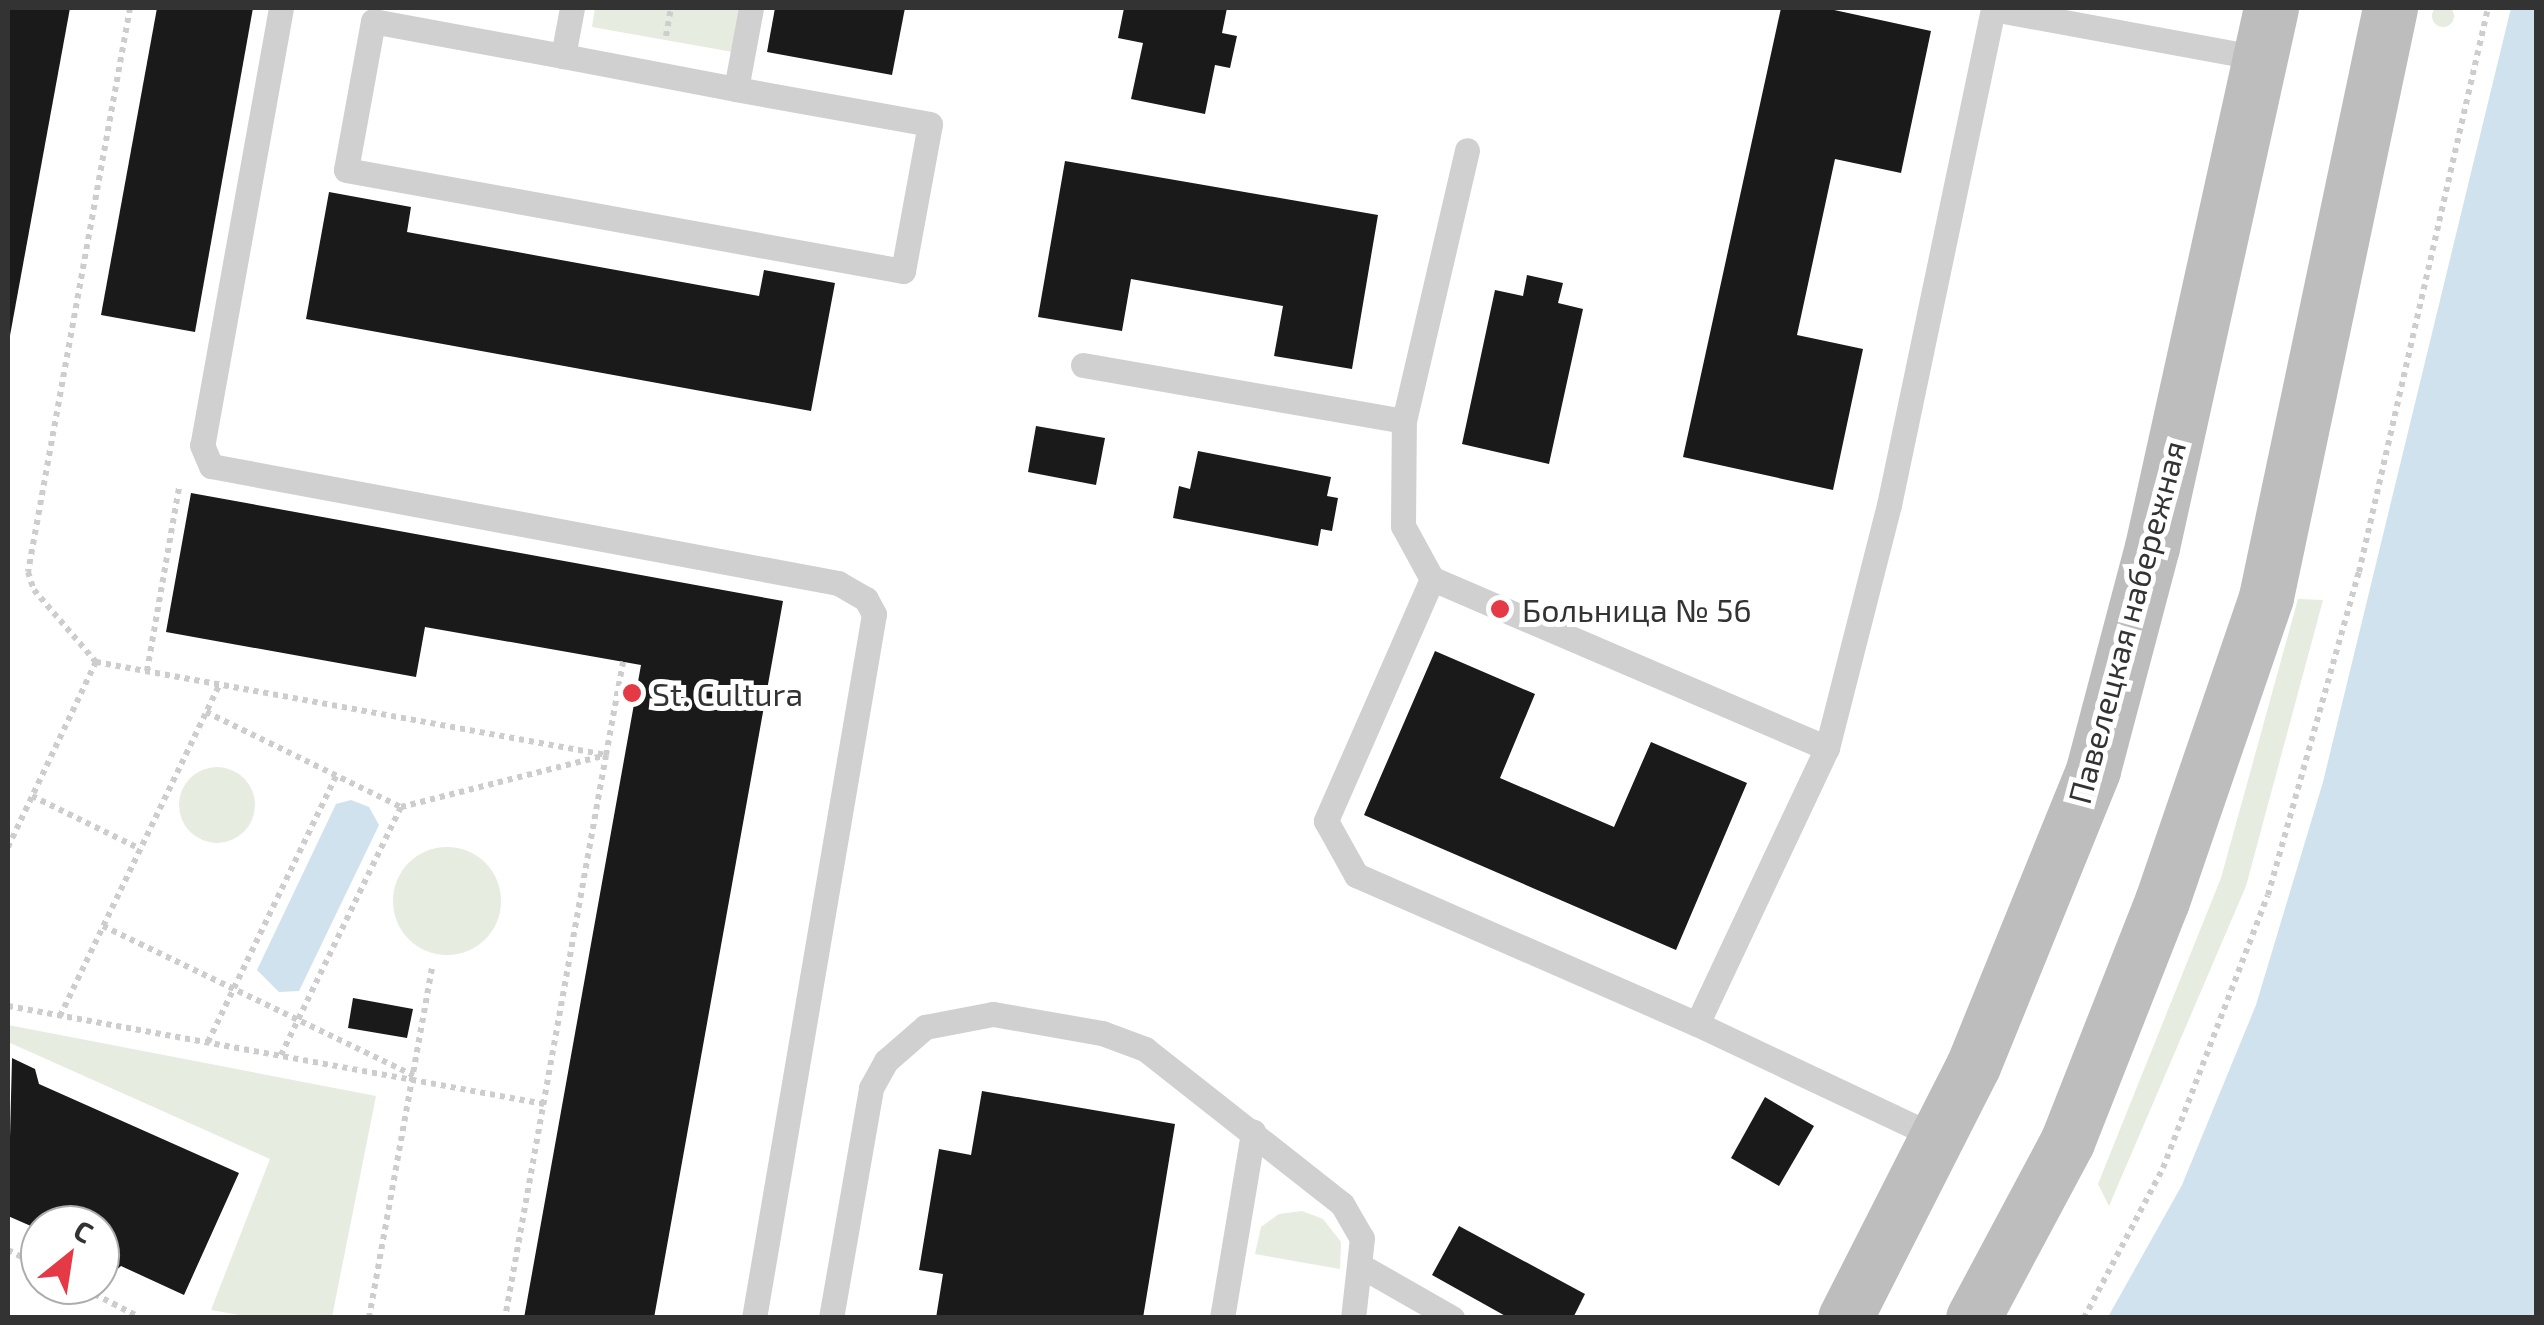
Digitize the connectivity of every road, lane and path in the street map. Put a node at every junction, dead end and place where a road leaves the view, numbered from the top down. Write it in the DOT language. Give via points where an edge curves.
graph roads {
  1 [pos="130,8"];
  2 [pos="281,8"];
  3 [pos="572,8"];
  4 [pos="751,8"];
  5 [pos="2390,8"];
  6 [pos="2488,8"];
  7 [pos="2265,33"];
  8 [pos="563,56"];
  9 [pos="736,88"];
  10 [pos="1467,150"];
  11 [pos="1083,365"];
  12 [pos="1404,421"];
  13 [pos="179,491"];
  14 [pos="1432,578"];
  15 [pos="96,662"];
  16 [pos="624,662"];
  17 [pos="147,671"];
  18 [pos="219,685"];
  19 [pos="206,712"];
  20 [pos="1827,748"];
  21 [pos="606,755"];
  22 [pos="336,776"];
  23 [pos="32,796"];
  24 [pos="400,806"];
  25 [pos="8,847"];
  26 [pos="140,849"];
  27 [pos="103,926"];
  28 [pos="432,969"];
  29 [pos="234,989"];
  30 [pos="8,1006"];
  31 [pos="60,1016"];
  32 [pos="298,1020"];
  33 [pos="1697,1024"];
  34 [pos="208,1042"];
  35 [pos="281,1056"];
  36 [pos="412,1077"];
  37 [pos="544,1104"];
  38 [pos="1254,1132"];
  39 [pos="1936,1137"];
  40 [pos="1361,1266"];
  41 [pos="116,1305"];
  42 [pos="141,1318"];
  43 [pos="369,1318"];
  44 [pos="505,1318"];
  45 [pos="754,1318"];
  46 [pos="831,1318"];
  47 [pos="1222,1318"];
  48 [pos="1353,1318"];
  49 [pos="1452,1318"];
  50 [pos="1845,1318"];
  51 [pos="1973,1318"];
  52 [pos="2084,1318"];
  1 -- 15 [label="path" via="28,572 34,590"];
  2 -- 45 [label="lane" via="202,444 211,466 838,583 866,599 874,614"];
  3 -- 8 [label="lane"];
  4 -- 9 [label="lane"];
  5 -- 51 [label="main road" via="2266,597 2162,900 2066,1142"];
  6 -- 52 [label="path" via="2359,572 2268,895 2163,1168"];
  7 -- 20 [label="lane" via="1994,8 1889,504"];
  7 -- 39 [label="main road, Павелецкая набережная" via="2152,547 2093,770 1972,1066"];
  8 -- 9 [label="lane"];
  8 -- 9 [label="lane" via="373,21 346,170 903,271 930,124"];
  10 -- 12 [label="lane"];
  11 -- 12 [label="lane"];
  12 -- 14 [label="lane" via="1404,526"];
  13 -- 17 [label="path"];
  14 -- 20 [label="lane"];
  14 -- 33 [label="lane" via="1326,820 1356,875"];
  15 -- 17 [label="path"];
  15 -- 23 [label="path"];
  16 -- 21 [label="path"];
  17 -- 18 [label="path"];
  18 -- 19 [label="path"];
  18 -- 21 [label="path"];
  19 -- 22 [label="path"];
  19 -- 26 [label="path"];
  20 -- 33 [label="lane"];
  21 -- 24 [label="path"];
  21 -- 37 [label="path"];
  22 -- 24 [label="path"];
  22 -- 29 [label="path"];
  23 -- 25 [label="path"];
  23 -- 26 [label="path"];
  24 -- 32 [label="path"];
  26 -- 27 [label="path"];
  27 -- 29 [label="path"];
  27 -- 31 [label="path"];
  28 -- 36 [label="path"];
  29 -- 32 [label="path"];
  29 -- 34 [label="path"];
  30 -- 31 [label="path"];
  31 -- 34 [label="path"];
  32 -- 35 [label="path"];
  32 -- 36 [label="path"];
  33 -- 39 [label="lane"];
  34 -- 35 [label="path"];
  35 -- 36 [label="path"];
  36 -- 37 [label="path"];
  36 -- 43 [label="path"];
  37 -- 44 [label="path"];
  38 -- 40 [label="lane" via="1352,1214 1362,1238"];
  38 -- 46 [label="lane" via="1162,1059 1102,1033 993,1014 926,1028 886,1061 872,1088"];
  38 -- 47 [label="lane"];
  39 -- 50 [label="main road, Павелецкая набережная"];
  40 -- 48 [label="lane"];
  40 -- 49 [label="lane"];
  41 -- 42 [label="path"];
}
